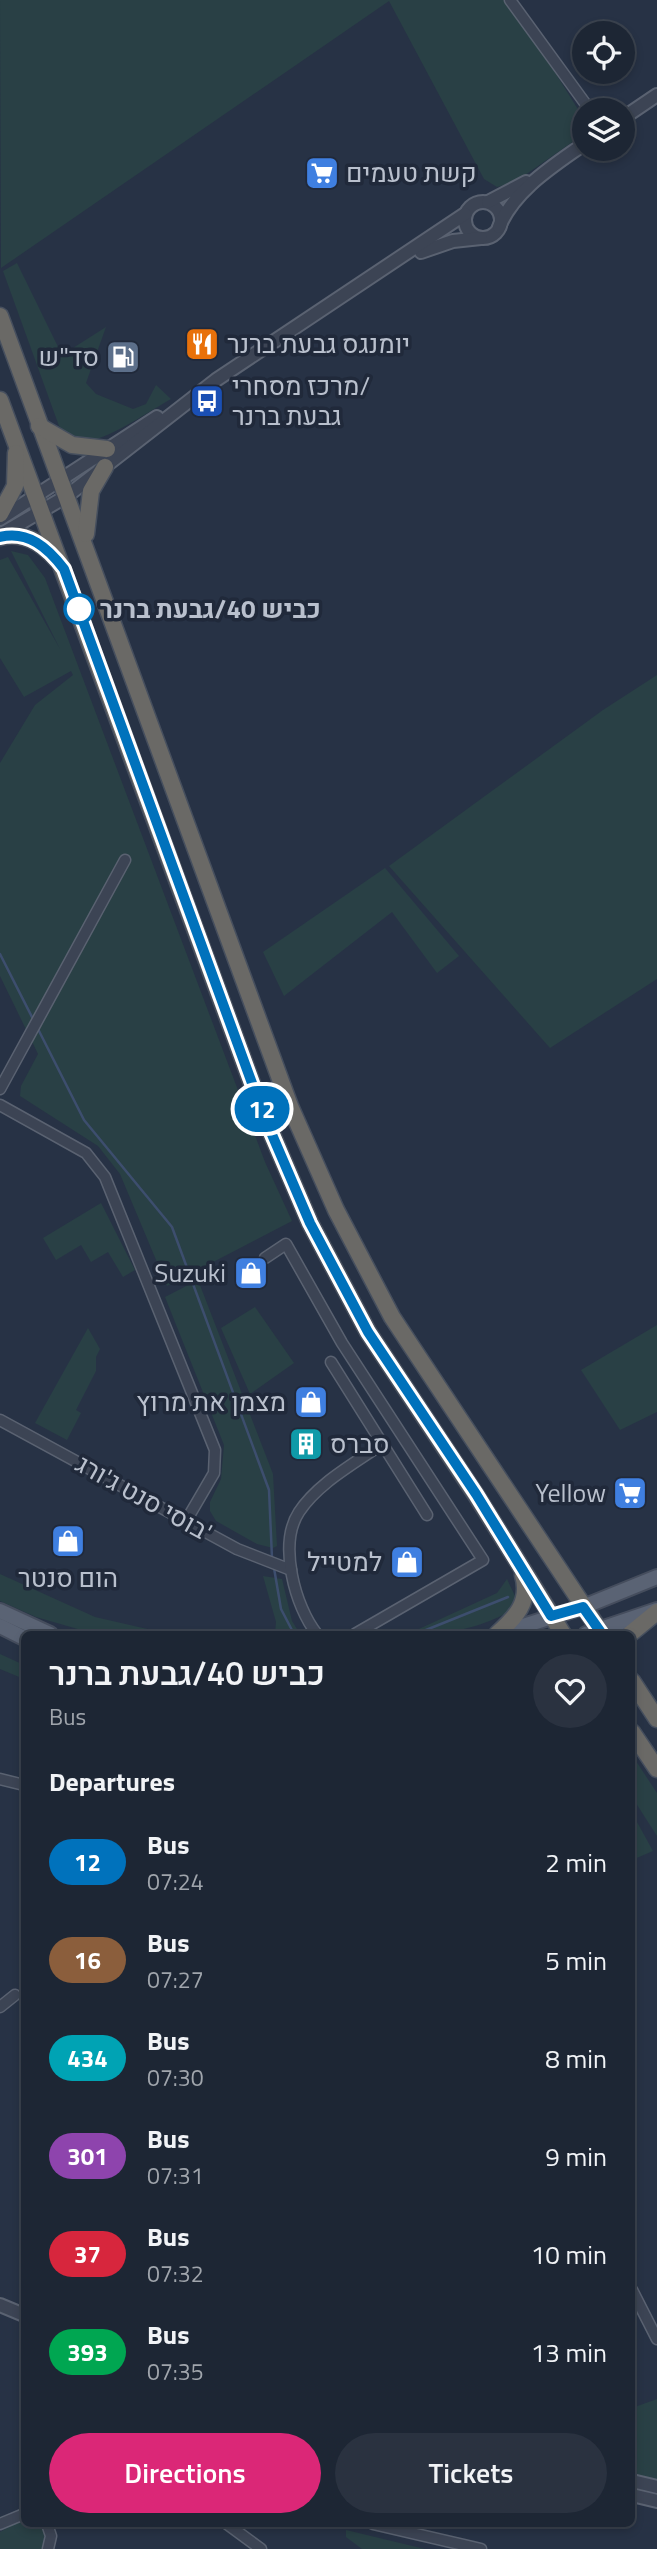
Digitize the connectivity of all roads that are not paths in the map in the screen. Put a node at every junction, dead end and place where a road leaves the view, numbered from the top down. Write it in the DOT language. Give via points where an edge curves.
graph roads {
  1 [pos="510,0"];
  2 [pos="657,95"];
  3 [pos="581,98"];
  4 [pos="635,110"];
  5 [pos="572,153"];
  6 [pos="560,162"];
  7 [pos="488,202"];
  8 [pos="465,214"];
  9 [pos="499,227"];
  10 [pos="482,238"];
  11 [pos="386,268"];
  12 [pos="0,316"];
  13 [pos="191,398"];
  14 [pos="0,400"];
  15 [pos="40,426"];
  16 [pos="14,436"];
  17 [pos="107,449"];
  18 [pos="105,467"];
  19 [pos="64,489"];
  20 [pos="39,504"];
  21 [pos="0,516"];
  22 [pos="0,536"];
  23 [pos="90,558"];
  24 [pos="64,569"];
  25 [pos="125,860"];
  26 [pos="0,1090"];
  27 [pos="0,1105"];
  28 [pos="265,1258"];
  29 [pos="331,1362"];
  30 [pos="0,1420"];
  31 [pos="382,1444"];
  32 [pos="427,1515"];
  33 [pos="186,1521"];
  34 [pos="519,1563"];
  35 [pos="288,1569"];
  36 [pos="657,1577"];
  37 [pos="583,1607"];
  38 [pos="0,1611"];
  39 [pos="657,1611"];
  40 [pos="551,1616"];
  41 [pos="0,1626"];
  42 [pos="43,1631"];
  43 [pos="315,1631"];
  44 [pos="360,1631"];
  45 [pos="501,1631"];
  46 [pos="507,1631"];
  47 [pos="561,1631"];
  48 [pos="595,1631"];
  49 [pos="602,1631"];
  50 [pos="634,1631"];
  51 [pos="21,1636"];
  52 [pos="635,1686"];
  53 [pos="657,1718"];
  54 [pos="635,1736"];
  55 [pos="657,1769"];
  56 [pos="0,1779"];
  57 [pos="21,1784"];
  58 [pos="15,1995"];
  59 [pos="0,2007"];
  60 [pos="635,2296"];
  61 [pos="0,2305"];
  62 [pos="21,2314"];
  63 [pos="657,2339"];
  64 [pos="635,2482"];
  65 [pos="657,2487"];
  66 [pos="635,2496"];
  67 [pos="657,2501"];
  68 [pos="21,2515"];
  69 [pos="0,2525"];
  70 [pos="49,2527"];
  71 [pos="231,2527"];
  72 [pos="386,2527"];
  73 [pos="48,2549"];
  74 [pos="261,2549"];
  75 [pos="481,2549"];
  1 -- 3 [label="street"];
  2 -- 4 [label="street"];
  5 -- 6 [label="street"];
  6 -- 7 [label="street"];
  6 -- 9 [label="street" via="514,202"];
  7 -- 8 [label="street" via="472,205"];
  7 -- 9 [label="street" via="499,212"];
  8 -- 10 [label="street" via="468,230"];
  8 -- 11 [label="street"];
  9 -- 10 [label="street"];
  10 -- 11 [label="street" via="440,245"];
  11 -- 13 [label="street"];
  12 -- 15 [label="highway"];
  13 -- 17 [label="street"];
  13 -- 18 [label="street"];
  14 -- 16 [label="highway"];
  15 -- 17 [label="highway" via="72,445"];
  15 -- 19 [label="highway"];
  16 -- 20 [label="highway"];
  16 -- 21 [label="highway" via="15,486"];
  17 -- 19 [label="street"];
  18 -- 19 [label="street"];
  18 -- 23 [label="highway" via="91,491 86,512"];
  19 -- 20 [label="street"];
  19 -- 23 [label="highway"];
  20 -- 21 [label="street"];
  20 -- 22 [label="street"];
  20 -- 24 [label="highway"];
  22 -- 24 [label="highway" via="18,534 37,542"];
  23 -- 37 [label="highway" via="290,1106 335,1210 392,1317"];
  24 -- 34 [label="highway" via="264,1116 310,1223 368,1332"];
  25 -- 26 [label="street"];
  27 -- 33 [label="street" via="86,1153 106,1177 215,1450 214,1473"];
  28 -- 44 [label="street" via="286,1244 342,1343 482,1560"];
  29 -- 31 [label="street"];
  30 -- 33 [label="street, בוסי סנט ג'ורג'"];
  31 -- 32 [label="street"];
  31 -- 35 [label="street" via="326,1485 301,1510 293,1530"];
  33 -- 35 [label="street, בוסי סנט ג'ורג'" via="258,1560"];
  34 -- 40 [label="highway"];
  34 -- 45 [label="highway" via="526,1584 524,1603"];
  35 -- 43 [label="street" via="300,1609"];
  36 -- 37 [label="main road"];
  37 -- 40 [label="main road"];
  37 -- 48 [label="highway"];
  38 -- 42 [label="main road"];
  39 -- 49 [label="main road"];
  39 -- 50 [label="highway"];
  40 -- 46 [label="main road"];
  40 -- 47 [label="highway"];
  41 -- 51 [label="main road"];
  52 -- 53 [label="highway"];
  54 -- 55 [label="highway"];
  56 -- 57 [label="street"];
  58 -- 59 [label="street"];
  60 -- 63 [label="street"];
  61 -- 62 [label="street"];
  64 -- 65 [label="street"];
  66 -- 67 [label="street"];
  68 -- 69 [label="street"];
  70 -- 73 [label="street"];
  71 -- 74 [label="street"];
  72 -- 75 [label="street"];
}
